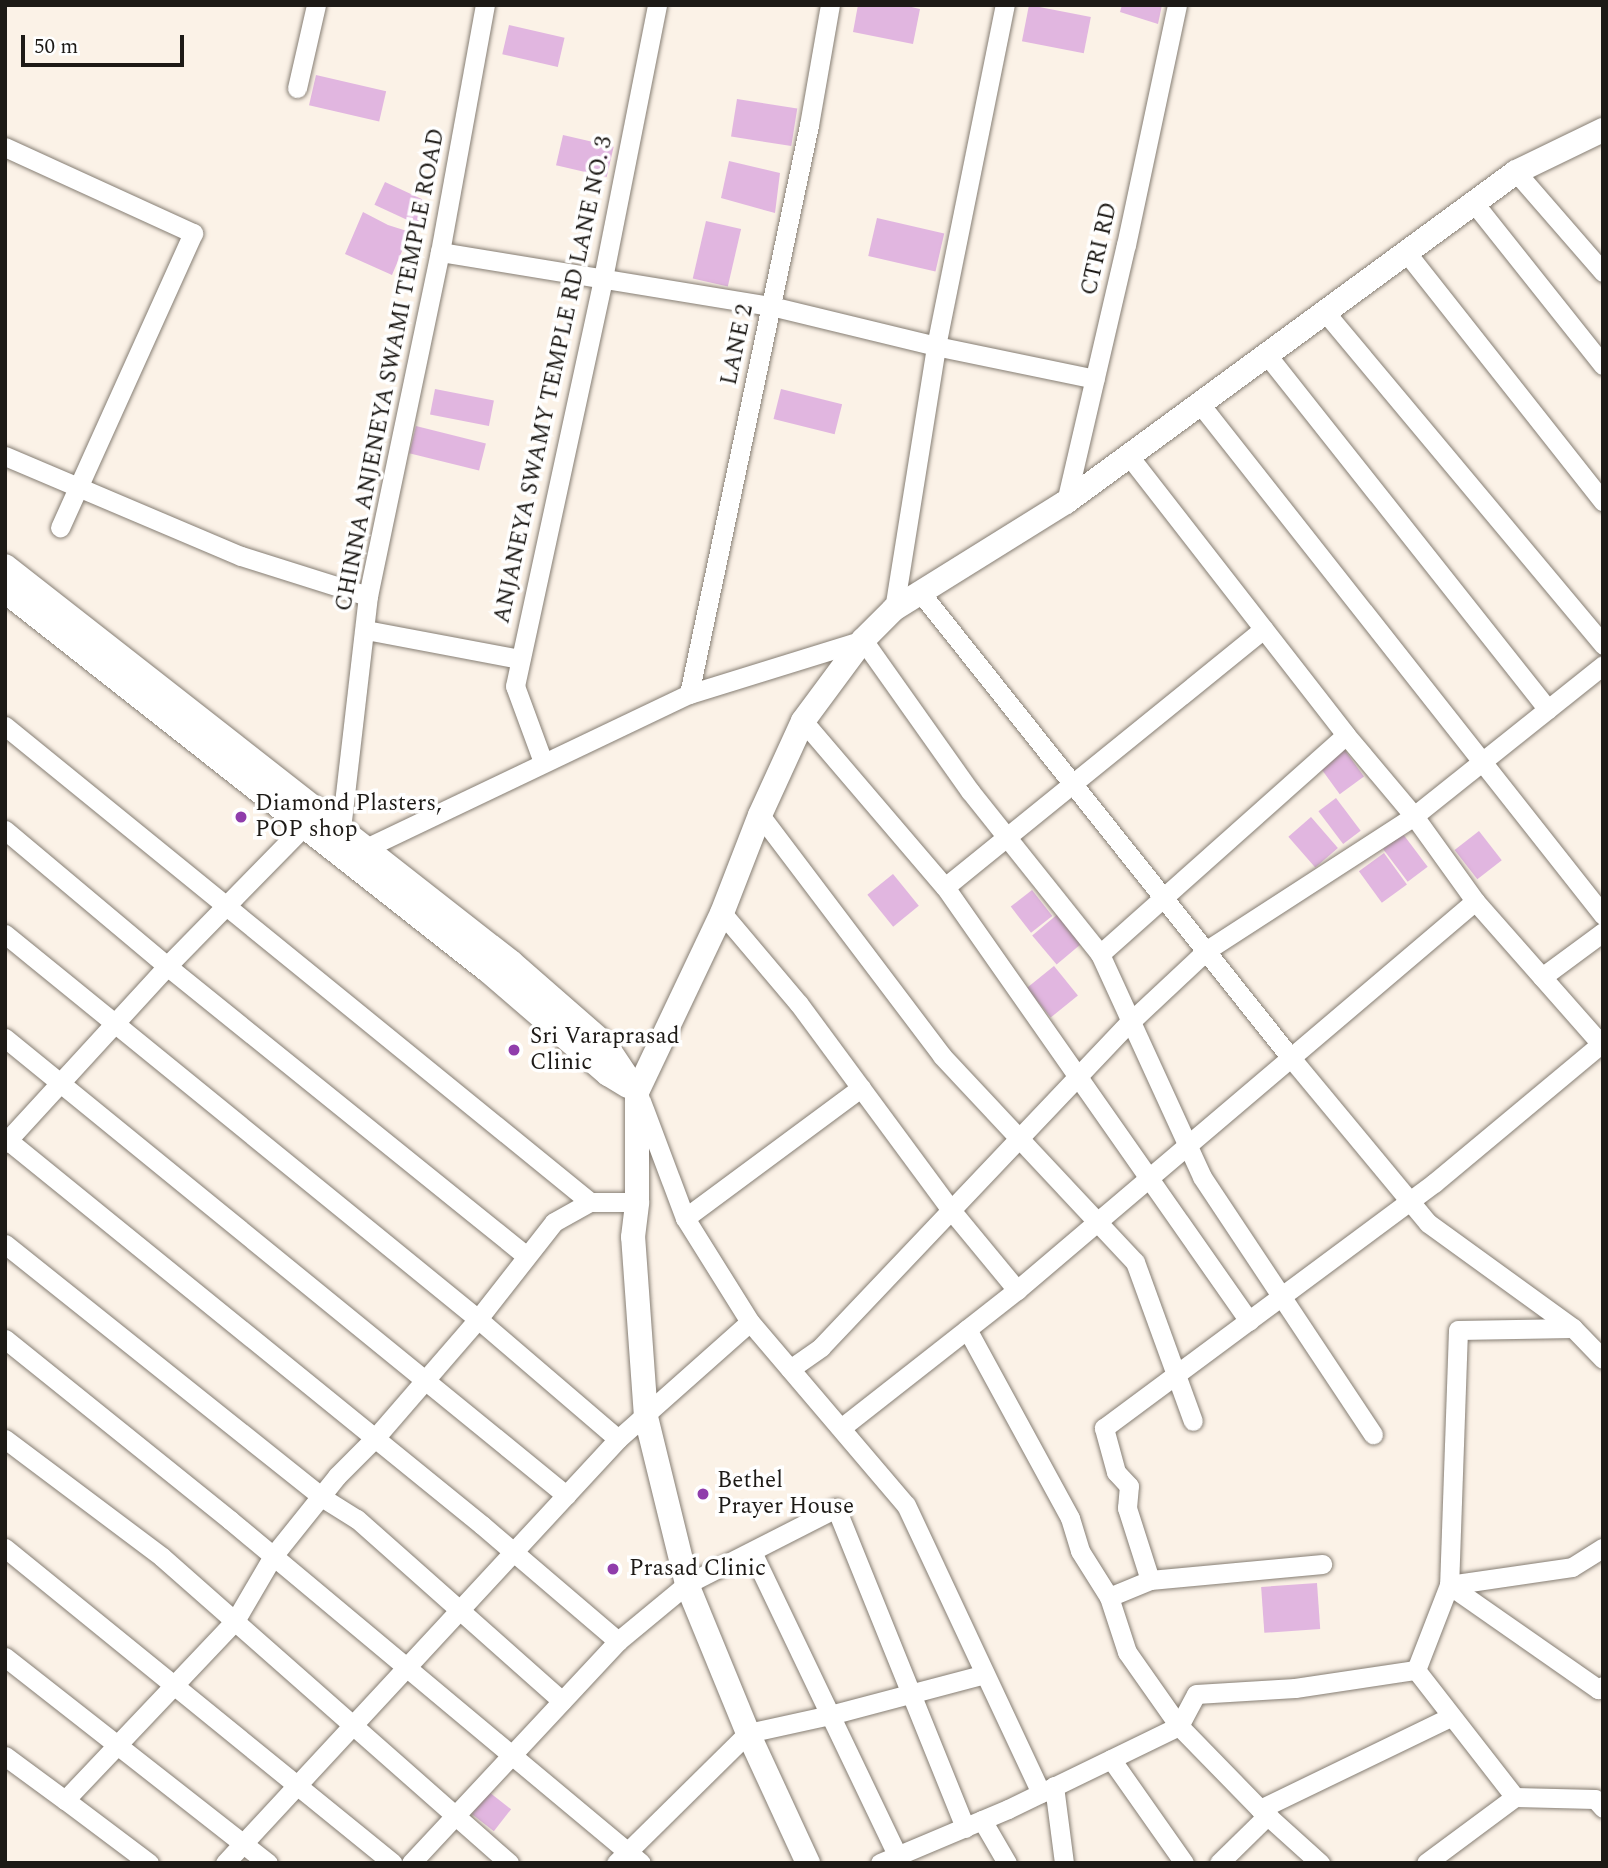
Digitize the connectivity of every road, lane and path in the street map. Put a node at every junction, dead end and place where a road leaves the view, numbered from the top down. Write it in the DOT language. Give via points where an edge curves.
graph roads {
  1 [pos="316,5"];
  2 [pos="485,5"];
  3 [pos="657,5"];
  4 [pos="830,5"];
  5 [pos="1005,5"];
  6 [pos="1177,5"];
  7 [pos="297,88"];
  8 [pos="1603,130"];
  9 [pos="5,147"];
  10 [pos="1516,172"];
  11 [pos="1474,203"];
  12 [pos="440,252"];
  13 [pos="1406,252"];
  14 [pos="1603,272"];
  15 [pos="603,278"];
  16 [pos="771,306"];
  17 [pos="1325,312"];
  18 [pos="936,346"];
  19 [pos="1267,355"];
  20 [pos="1603,365"];
  21 [pos="1095,379"];
  22 [pos="1200,404"];
  23 [pos="5,456"];
  24 [pos="1129,456"];
  25 [pos="79,489"];
  26 [pos="1603,501"];
  27 [pos="1066,502"];
  28 [pos="60,527"];
  29 [pos="5,566"];
  30 [pos="5,591"];
  31 [pos="920,592"];
  32 [pos="368,596"];
  33 [pos="894,609"];
  34 [pos="1264,629"];
  35 [pos="366,630"];
  36 [pos="863,640"];
  37 [pos="1603,645"];
  38 [pos="520,659"];
  39 [pos="1603,665"];
  40 [pos="689,694"];
  41 [pos="1548,709"];
  42 [pos="803,722"];
  43 [pos="5,726"];
  44 [pos="1346,735"];
  45 [pos="1482,761"];
  46 [pos="542,762"];
  47 [pos="1074,782"];
  48 [pos="760,815"];
  49 [pos="1414,816"];
  50 [pos="305,825"];
  51 [pos="341,829"];
  52 [pos="5,830"];
  53 [pos="1007,837"];
  54 [pos="366,848"];
  55 [pos="945,887"];
  56 [pos="1164,897"];
  57 [pos="1475,901"];
  58 [pos="225,908"];
  59 [pos="722,913"];
  60 [pos="1603,915"];
  61 [pos="1603,932"];
  62 [pos="5,933"];
  63 [pos="1207,950"];
  64 [pos="1100,954"];
  65 [pos="167,966"];
  66 [pos="1542,977"];
  67 [pos="1129,1023"];
  68 [pos="115,1024"];
  69 [pos="5,1038"];
  70 [pos="1602,1045"];
  71 [pos="1291,1058"];
  72 [pos="1078,1076"];
  73 [pos="59,1083"];
  74 [pos="861,1088"];
  75 [pos="637,1092"];
  76 [pos="1020,1138"];
  77 [pos="6,1140"];
  78 [pos="1188,1145"];
  79 [pos="1149,1178"];
  80 [pos="1409,1201"];
  81 [pos="590,1202"];
  82 [pos="638,1202"];
  83 [pos="951,1210"];
  84 [pos="685,1218"];
  85 [pos="1097,1222"];
  86 [pos="5,1244"];
  87 [pos="526,1256"];
  88 [pos="1017,1290"];
  89 [pos="1282,1296"];
  90 [pos="478,1319"];
  91 [pos="1249,1321"];
  92 [pos="750,1322"];
  93 [pos="1573,1328"];
  94 [pos="967,1329"];
  95 [pos="5,1339"];
  96 [pos="1603,1359"];
  97 [pos="790,1368"];
  98 [pos="1176,1375"];
  99 [pos="426,1378"];
  100 [pos="646,1417"];
  101 [pos="1193,1421"];
  102 [pos="841,1429"];
  103 [pos="1373,1434"];
  104 [pos="375,1438"];
  105 [pos="5,1439"];
  106 [pos="618,1439"];
  107 [pos="566,1495"];
  108 [pos="323,1498"];
  109 [pos="5,1548"];
  110 [pos="1603,1548"];
  111 [pos="513,1552"];
  112 [pos="752,1552"];
  113 [pos="275,1557"];
  114 [pos="1322,1564"];
  115 [pos="1150,1580"];
  116 [pos="687,1584"];
  117 [pos="1448,1586"];
  118 [pos="1109,1597"];
  119 [pos="460,1610"];
  120 [pos="235,1621"];
  121 [pos="618,1641"];
  122 [pos="5,1657"];
  123 [pos="407,1667"];
  124 [pos="1416,1670"];
  125 [pos="985,1674"];
  126 [pos="175,1685"];
  127 [pos="1603,1686"];
  128 [pos="911,1694"];
  129 [pos="562,1701"];
  130 [pos="830,1715"];
  131 [pos="1450,1717"];
  132 [pos="353,1725"];
  133 [pos="1179,1726"];
  134 [pos="748,1733"];
  135 [pos="118,1744"];
  136 [pos="512,1755"];
  137 [pos="5,1756"];
  138 [pos="1111,1759"];
  139 [pos="297,1785"];
  140 [pos="1048,1789"];
  141 [pos="1515,1797"];
  142 [pos="65,1800"];
  143 [pos="1603,1808"];
  144 [pos="1264,1812"];
  145 [pos="455,1816"];
  146 [pos="973,1824"];
  147 [pos="243,1843"];
  148 [pos="902,1858"];
  149 [pos="629,1859"];
  150 [pos="149,1863"];
  151 [pos="225,1863"];
  152 [pos="268,1863"];
  153 [pos="393,1863"];
  154 [pos="411,1863"];
  155 [pos="509,1863"];
  156 [pos="808,1863"];
  157 [pos="1007,1863"];
  158 [pos="1064,1863"];
  159 [pos="1184,1863"];
  160 [pos="1219,1863"];
  161 [pos="1320,1863"];
  162 [pos="1426,1863"];
  1 -- 7 [label="street"];
  2 -- 12 [label="street, CHINNA ANJENEYA SWAMI TEMPLE ROAD"];
  3 -- 15 [label="street, ANJANEYA SWAMY TEMPLE RD LANE NO. 3"];
  4 -- 16 [label="street, LANE 2"];
  5 -- 18 [label="street"];
  6 -- 21 [label="street, CTRI RD"];
  8 -- 10 [label="street"];
  9 -- 25 [label="street" via="193,233"];
  10 -- 11 [label="street"];
  10 -- 14 [label="street"];
  11 -- 13 [label="street"];
  11 -- 20 [label="street"];
  12 -- 15 [label="street"];
  12 -- 32 [label="street, CHINNA ANJENEYA SWAMI TEMPLE ROAD"];
  13 -- 17 [label="street"];
  13 -- 26 [label="street"];
  15 -- 16 [label="street"];
  15 -- 38 [label="street, ANJANEYA SWAMY TEMPLE RD LANE NO. 3"];
  16 -- 18 [label="street"];
  16 -- 40 [label="street, LANE 2"];
  17 -- 19 [label="street"];
  17 -- 37 [label="street"];
  18 -- 21 [label="street"];
  18 -- 33 [label="street"];
  19 -- 22 [label="street"];
  19 -- 41 [label="street"];
  21 -- 27 [label="street, CTRI RD"];
  22 -- 24 [label="street"];
  22 -- 45 [label="street"];
  23 -- 25 [label="street"];
  24 -- 27 [label="street"];
  24 -- 34 [label="street"];
  25 -- 28 [label="street"];
  25 -- 32 [label="street" via="241,556"];
  27 -- 31 [label="street"];
  29 -- 51 [label="street"];
  30 -- 50 [label="street"];
  31 -- 33 [label="street"];
  31 -- 47 [label="street"];
  32 -- 35 [label="street, CHINNA ANJENEYA SWAMI TEMPLE ROAD"];
  33 -- 36 [label="street"];
  34 -- 44 [label="street"];
  34 -- 47 [label="street"];
  35 -- 38 [label="street"];
  35 -- 51 [label="street, CHINNA ANJENEYA SWAMI TEMPLE ROAD"];
  36 -- 40 [label="street"];
  36 -- 42 [label="street"];
  36 -- 53 [label="street"];
  38 -- 46 [label="street, ANJANEYA SWAMY TEMPLE RD LANE NO. 3" via="515,685"];
  39 -- 41 [label="street"];
  40 -- 46 [label="street"];
  41 -- 45 [label="street"];
  42 -- 48 [label="street"];
  42 -- 55 [label="street"];
  43 -- 58 [label="street"];
  44 -- 49 [label="street"];
  44 -- 56 [label="street"];
  45 -- 49 [label="street"];
  45 -- 60 [label="street"];
  46 -- 54 [label="street"];
  47 -- 53 [label="street"];
  47 -- 56 [label="street"];
  48 -- 59 [label="street"];
  48 -- 76 [label="street" via="942,1056"];
  49 -- 57 [label="street"];
  49 -- 63 [label="street"];
  50 -- 58 [label="street"];
  50 -- 75 [label="street" via="487,970 608,1074"];
  51 -- 54 [label="street"];
  52 -- 65 [label="street"];
  53 -- 55 [label="street"];
  53 -- 64 [label="street"];
  54 -- 75 [label="street" via="565,1008 604,1044"];
  55 -- 72 [label="street"];
  56 -- 63 [label="street"];
  56 -- 64 [label="street"];
  57 -- 66 [label="street"];
  57 -- 71 [label="street"];
  58 -- 65 [label="street"];
  58 -- 81 [label="street"];
  59 -- 74 [label="street" via="799,1004"];
  59 -- 75 [label="street"];
  61 -- 66 [label="street"];
  62 -- 68 [label="street"];
  63 -- 67 [label="street"];
  63 -- 71 [label="street"];
  64 -- 67 [label="street"];
  65 -- 68 [label="street"];
  65 -- 87 [label="street"];
  66 -- 70 [label="street"];
  67 -- 72 [label="street"];
  67 -- 78 [label="street"];
  68 -- 73 [label="street"];
  68 -- 90 [label="street"];
  69 -- 73 [label="street"];
  70 -- 80 [label="street"];
  71 -- 78 [label="street"];
  71 -- 80 [label="street"];
  72 -- 76 [label="street"];
  72 -- 79 [label="street"];
  73 -- 77 [label="street"];
  73 -- 99 [label="street"];
  74 -- 83 [label="street"];
  74 -- 84 [label="street"];
  75 -- 82 [label="street"];
  75 -- 84 [label="street"];
  76 -- 83 [label="street"];
  76 -- 85 [label="street"];
  77 -- 104 [label="street"];
  78 -- 79 [label="street"];
  78 -- 89 [label="street" via="1202,1177"];
  79 -- 85 [label="street"];
  79 -- 91 [label="street"];
  80 -- 89 [label="street"];
  80 -- 93 [label="street" via="1428,1223"];
  81 -- 82 [label="street"];
  81 -- 87 [label="street" via="554,1222"];
  82 -- 100 [label="street" via="633,1237"];
  83 -- 88 [label="street"];
  83 -- 97 [label="street" via="821,1347"];
  84 -- 92 [label="street"];
  85 -- 88 [label="street"];
  85 -- 98 [label="street" via="1135,1262"];
  86 -- 108 [label="street"];
  87 -- 90 [label="street"];
  88 -- 94 [label="street"];
  89 -- 91 [label="street"];
  89 -- 103 [label="street"];
  90 -- 99 [label="street"];
  90 -- 106 [label="street"];
  91 -- 98 [label="street"];
  92 -- 97 [label="street"];
  92 -- 100 [label="street"];
  93 -- 96 [label="street"];
  93 -- 117 [label="street" via="1458,1330"];
  94 -- 102 [label="street"];
  94 -- 118 [label="street" via="1070,1518 1080,1551"];
  95 -- 113 [label="street"];
  97 -- 102 [label="street"];
  98 -- 101 [label="street"];
  98 -- 115 [label="street" via="1104,1428 1116,1472 1129,1486 1126,1508"];
  99 -- 104 [label="street"];
  99 -- 107 [label="street"];
  100 -- 106 [label="street"];
  100 -- 116 [label="street"];
  102 -- 125 [label="street" via="906,1504"];
  104 -- 108 [label="street" via="337,1476"];
  104 -- 111 [label="street"];
  105 -- 120 [label="street" via="162,1556"];
  106 -- 107 [label="street"];
  107 -- 111 [label="street"];
  108 -- 113 [label="street"];
  108 -- 119 [label="street" via="357,1519"];
  109 -- 126 [label="street"];
  110 -- 117 [label="street" via="1572,1567"];
  111 -- 119 [label="street"];
  111 -- 121 [label="street"];
  112 -- 116 [label="street"];
  112 -- 128 [label="street" via="836,1508"];
  112 -- 130 [label="street"];
  113 -- 120 [label="street"];
  113 -- 123 [label="street"];
  114 -- 115 [label="street"];
  115 -- 118 [label="street"];
  116 -- 121 [label="street"];
  116 -- 134 [label="street"];
  117 -- 124 [label="street"];
  117 -- 127 [label="street" via="1598,1689"];
  118 -- 133 [label="street" via="1127,1652"];
  119 -- 123 [label="street"];
  119 -- 129 [label="street"];
  120 -- 126 [label="street"];
  120 -- 132 [label="street"];
  121 -- 129 [label="street"];
  122 -- 135 [label="street"];
  123 -- 132 [label="street"];
  123 -- 136 [label="street"];
  124 -- 131 [label="street"];
  124 -- 133 [label="street" via="1294,1688 1196,1694"];
  125 -- 128 [label="street"];
  125 -- 140 [label="street"];
  126 -- 135 [label="street"];
  126 -- 139 [label="street"];
  128 -- 130 [label="street"];
  128 -- 146 [label="street"];
  129 -- 136 [label="street"];
  130 -- 134 [label="street"];
  130 -- 148 [label="street"];
  131 -- 141 [label="street"];
  131 -- 144 [label="street"];
  132 -- 139 [label="street"];
  132 -- 145 [label="street"];
  133 -- 138 [label="street"];
  133 -- 144 [label="street"];
  134 -- 149 [label="street"];
  134 -- 156 [label="street"];
  135 -- 142 [label="street"];
  135 -- 147 [label="street"];
  136 -- 145 [label="street"];
  136 -- 149 [label="street"];
  137 -- 142 [label="street"];
  138 -- 140 [label="street"];
  138 -- 159 [label="street"];
  139 -- 147 [label="street"];
  139 -- 153 [label="street"];
  140 -- 146 [label="street"];
  140 -- 158 [label="street"];
  141 -- 143 [label="street" via="1595,1799"];
  141 -- 162 [label="street"];
  142 -- 150 [label="street"];
  144 -- 160 [label="street"];
  144 -- 161 [label="street"];
  145 -- 154 [label="street"];
  145 -- 155 [label="street"];
  146 -- 148 [label="street"];
  146 -- 157 [label="street"];
  147 -- 151 [label="street"];
  147 -- 152 [label="street"];
}
